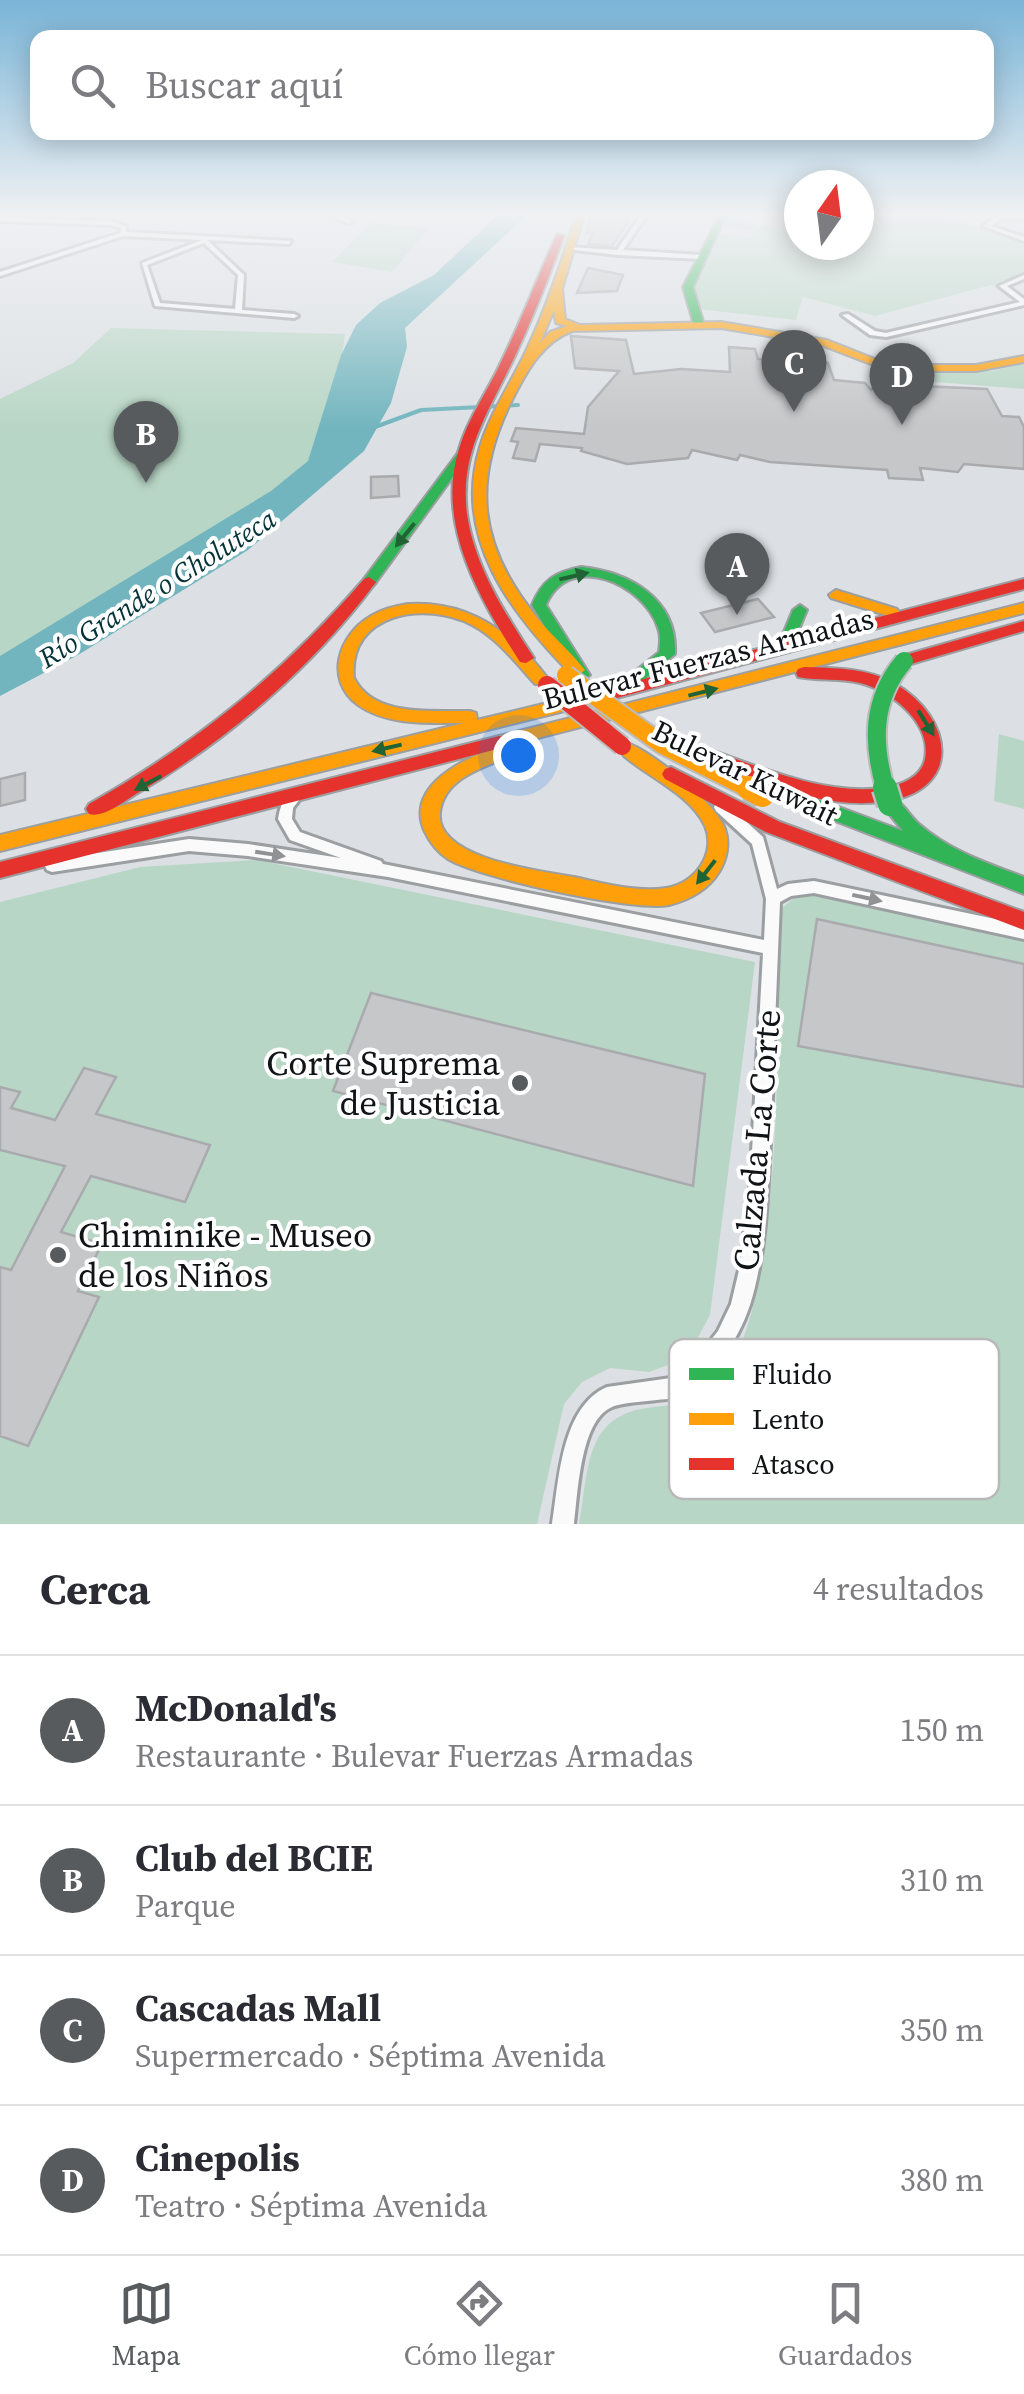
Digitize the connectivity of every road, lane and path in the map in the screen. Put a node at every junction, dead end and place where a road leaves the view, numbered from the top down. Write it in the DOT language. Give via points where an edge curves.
graph roads {
  1 [pos="153,286"];
  2 [pos="240,286"];
  3 [pos="541,286"];
  4 [pos="558,286"];
  5 [pos="688,286"];
  6 [pos="1002,286"];
  7 [pos="557,289"];
  8 [pos="1024,302"];
  9 [pos="238,312"];
  10 [pos="846,315"];
  11 [pos="294,316"];
  12 [pos="698,325"];
  13 [pos="582,327"];
  14 [pos="1024,359"];
  15 [pos="526,365"];
  16 [pos="504,388"];
  17 [pos="492,414"];
  18 [pos="462,456"];
  19 [pos="1024,584"];
  20 [pos="836,595"];
  21 [pos="954,601"];
  22 [pos="1024,608"];
  23 [pos="800,610"];
  24 [pos="1017,628"];
  25 [pos="760,651"];
  26 [pos="776,674"];
  27 [pos="565,679"];
  28 [pos="602,696"];
  29 [pos="543,722"];
  30 [pos="626,748"];
  31 [pos="688,749"];
  32 [pos="303,791"];
  33 [pos="704,792"];
  34 [pos="725,802"];
  35 [pos="46,831"];
  36 [pos="0,842"];
  37 [pos="959,862"];
  38 [pos="388,870"];
  39 [pos="0,872"];
  40 [pos="1024,886"];
  41 [pos="773,899"];
  42 [pos="1024,900"];
  43 [pos="1024,913"];
  44 [pos="1024,921"];
  45 [pos="1024,932"];
  46 [pos="772,948"];
  47 [pos="723,1339"];
  48 [pos="669,1389"];
  49 [pos="563,1524"];
  1 -- 9 [label="street" via="152,299 169,308"];
  2 -- 9 [label="street"];
  3 -- 16 [label="main road, Bulevar Kuwait"];
  4 -- 7 [label="main road, Bulevar Kuwait"];
  5 -- 12 [label="main road"];
  6 -- 8 [label="street"];
  7 -- 13 [label="main road" via="560,321"];
  7 -- 15 [label="main road, Bulevar Kuwait"];
  8 -- 10 [label="street" via="886,335"];
  9 -- 11 [label="street"];
  12 -- 13 [label="main road"];
  12 -- 14 [label="main road" via="811,340 889,368 976,368"];
  13 -- 15 [label="main road" via="554,334"];
  15 -- 16 [label="main road, Bulevar Kuwait"];
  16 -- 17 [label="main road, Bulevar Kuwait"];
  17 -- 18 [label="main road, Bulevar Kuwait"];
  17 -- 27 [label="main road, Bulevar Kuwait" via="480,468 484,542 509,608"];
  18 -- 27 [label="main road, Bulevar Kuwait" via="460,530 492,608"];
  18 -- 35 [label="main road, one-way" via="363,588 267,696 170,771"];
  19 -- 21 [label="main road, Bulevar Fuerzas Armadas"];
  20 -- 21 [label="main road" via="886,612"];
  21 -- 25 [label="main road, Bulevar Fuerzas Armadas"];
  22 -- 26 [label="main road, Bulevar Fuerzas Armadas"];
  23 -- 25 [label="main road" via="789,637"];
  24 -- 37 [label="main road, bridge" via="917,655 890,671 880,686 880,779 890,804"];
  25 -- 28 [label="main road, Bulevar Fuerzas Armadas"];
  29 -- 26 [label="main road, Bulevar Fuerzas Armadas, one-way"];
  26 -- 31 [label="main road, one-way" via="853,676 889,688 929,722 935,764 901,791 862,794"];
  27 -- 28 [label="main road, one-way" via="542,616 541,594 574,574 621,579 658,613 669,646 655,668"];
  27 -- 29 [label="main road" via="478,622 433,608 386,614 366,624 342,654 348,688 362,702 398,716"];
  27 -- 30 [label="main road, Bulevar Kuwait, bridge"];
  27 -- 31 [label="main road, Bulevar Kuwait"];
  27 -- 42 [label="main road, bridge" via="663,745 762,795"];
  28 -- 29 [label="main road, Bulevar Fuerzas Armadas"];
  30 -- 29 [label="main road, one-way" via="693,798 716,825 718,857 698,885 661,898 461,858 438,838 430,814 438,788"];
  29 -- 32 [label="main road, Bulevar Fuerzas Armadas"];
  29 -- 35 [label="main road, Bulevar Fuerzas Armadas, one-way"];
  30 -- 33 [label="main road, Bulevar Kuwait"];
  31 -- 37 [label="main road, Bulevar Kuwait" via="767,789"];
  32 -- 38 [label="street" via="285,813 295,836"];
  32 -- 39 [label="main road, Bulevar Fuerzas Armadas"];
  33 -- 34 [label="main road, Bulevar Kuwait"];
  33 -- 41 [label="street, Calzada La Corte" via="758,841"];
  34 -- 43 [label="main road"];
  34 -- 44 [label="main road, Bulevar Kuwait" via="773,827"];
  35 -- 36 [label="main road, Bulevar Fuerzas Armadas"];
  37 -- 40 [label="main road, Bulevar Kuwait"];
  39 -- 38 [label="street, one-way" via="190,845"];
  38 -- 46 [label="street"];
  41 -- 45 [label="street, one-way" via="801,888 828,889"];
  41 -- 46 [label="street, Calzada La Corte"];
  46 -- 47 [label="street, Calzada La Corte" via="759,1188 740,1305"];
  48 -- 49 [label="street, Calzada La Corte" via="607,1397 590,1412 576,1441"];
}
